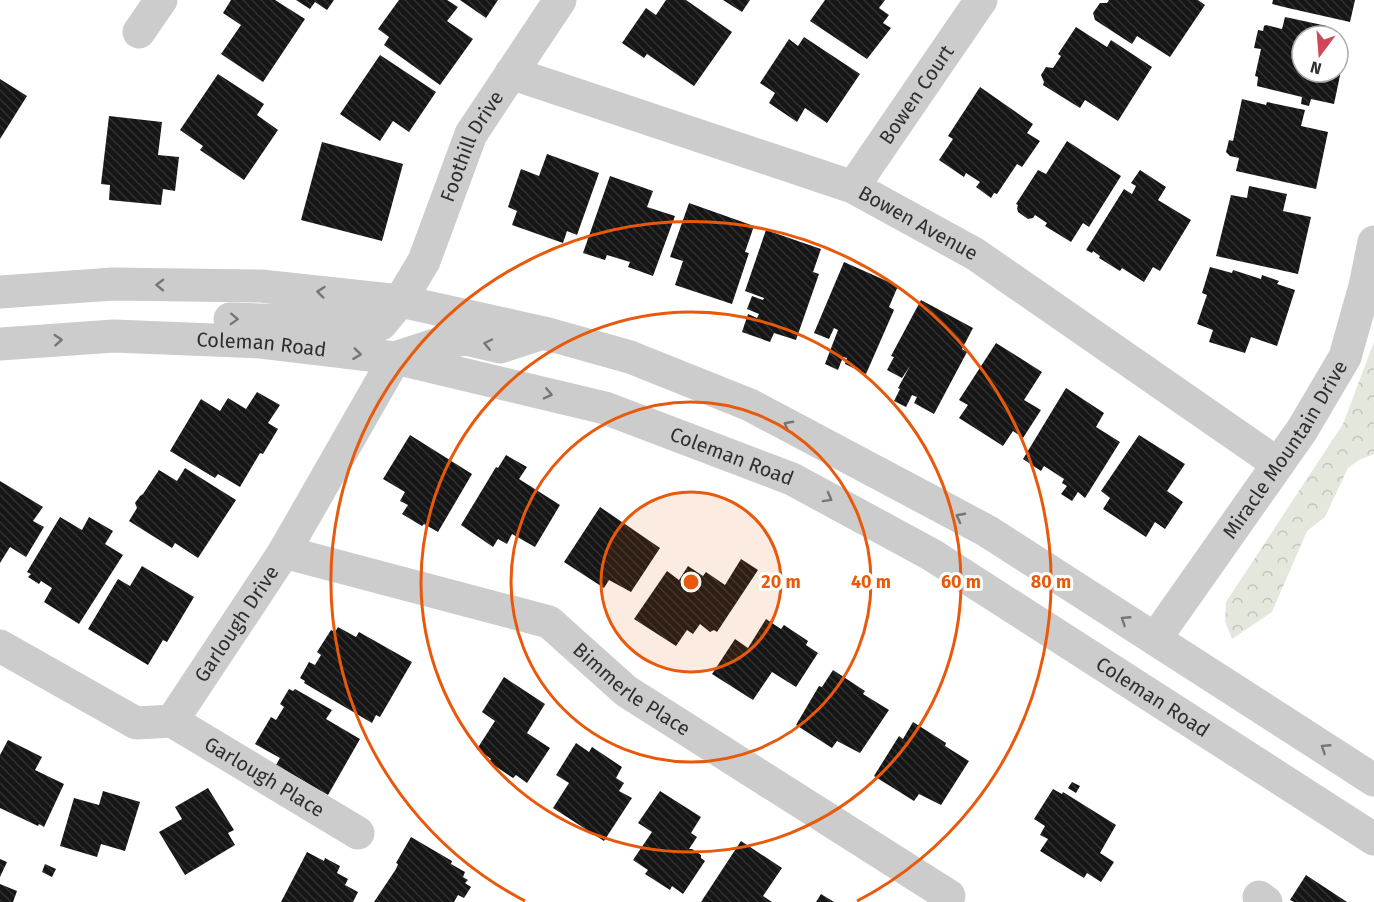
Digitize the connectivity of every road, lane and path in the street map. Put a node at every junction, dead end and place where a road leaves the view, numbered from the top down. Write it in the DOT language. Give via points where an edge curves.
graph roads {
  1 [pos="161,0"];
  2 [pos="560,0"];
  3 [pos="981,0"];
  4 [pos="140,32"];
  5 [pos="511,73"];
  6 [pos="853,187"];
  7 [pos="1374,242"];
  8 [pos="0,292"];
  9 [pos="400,301"];
  10 [pos="544,333"];
  11 [pos="114,336"];
  12 [pos="0,344"];
  13 [pos="395,358"];
  14 [pos="1278,464"];
  15 [pos="284,552"];
  16 [pos="1155,639"];
  17 [pos="0,646"];
  18 [pos="172,721"];
  19 [pos="1374,780"];
  20 [pos="358,833"];
  21 [pos="1374,839"];
  22 [pos="949,896"];
  1 -- 4 [label="street"];
  2 -- 5 [label="street, Foothill Drive"];
  3 -- 6 [label="street, Bowen Court"];
  5 -- 6 [label="street, Bowen Avenue"];
  5 -- 9 [label="street, Foothill Drive" via="471,134 424,261"];
  6 -- 14 [label="street, Bowen Avenue" via="975,254"];
  7 -- 14 [label="street, Miracle Mountain Drive" via="1345,357"];
  9 -- 8 [label="street, one-way" via="261,286 113,284"];
  9 -- 10 [label="street"];
  11 -- 9 [label="street, Foothill Drive, one-way" via="210,318 381,324"];
  10 -- 13 [label="street, one-way" via="500,346 466,339 441,343"];
  16 -- 10 [label="street, one-way" via="987,531 750,405 630,357"];
  12 -- 11 [label="street, Coleman Road, one-way"];
  11 -- 13 [label="street, Coleman Road, one-way" via="261,342"];
  13 -- 15 [label="street, Garlough Drive"];
  13 -- 21 [label="street, Coleman Road, one-way" via="605,408 792,478 932,555"];
  14 -- 16 [label="street, Miracle Mountain Drive"];
  15 -- 18 [label="street, Garlough Drive"];
  15 -- 22 [label="street, Bimmerle Place" via="549,622 626,691"];
  19 -- 16 [label="street, one-way"];
  17 -- 18 [label="street" via="136,723"];
  18 -- 20 [label="street, Garlough Place"];
}
